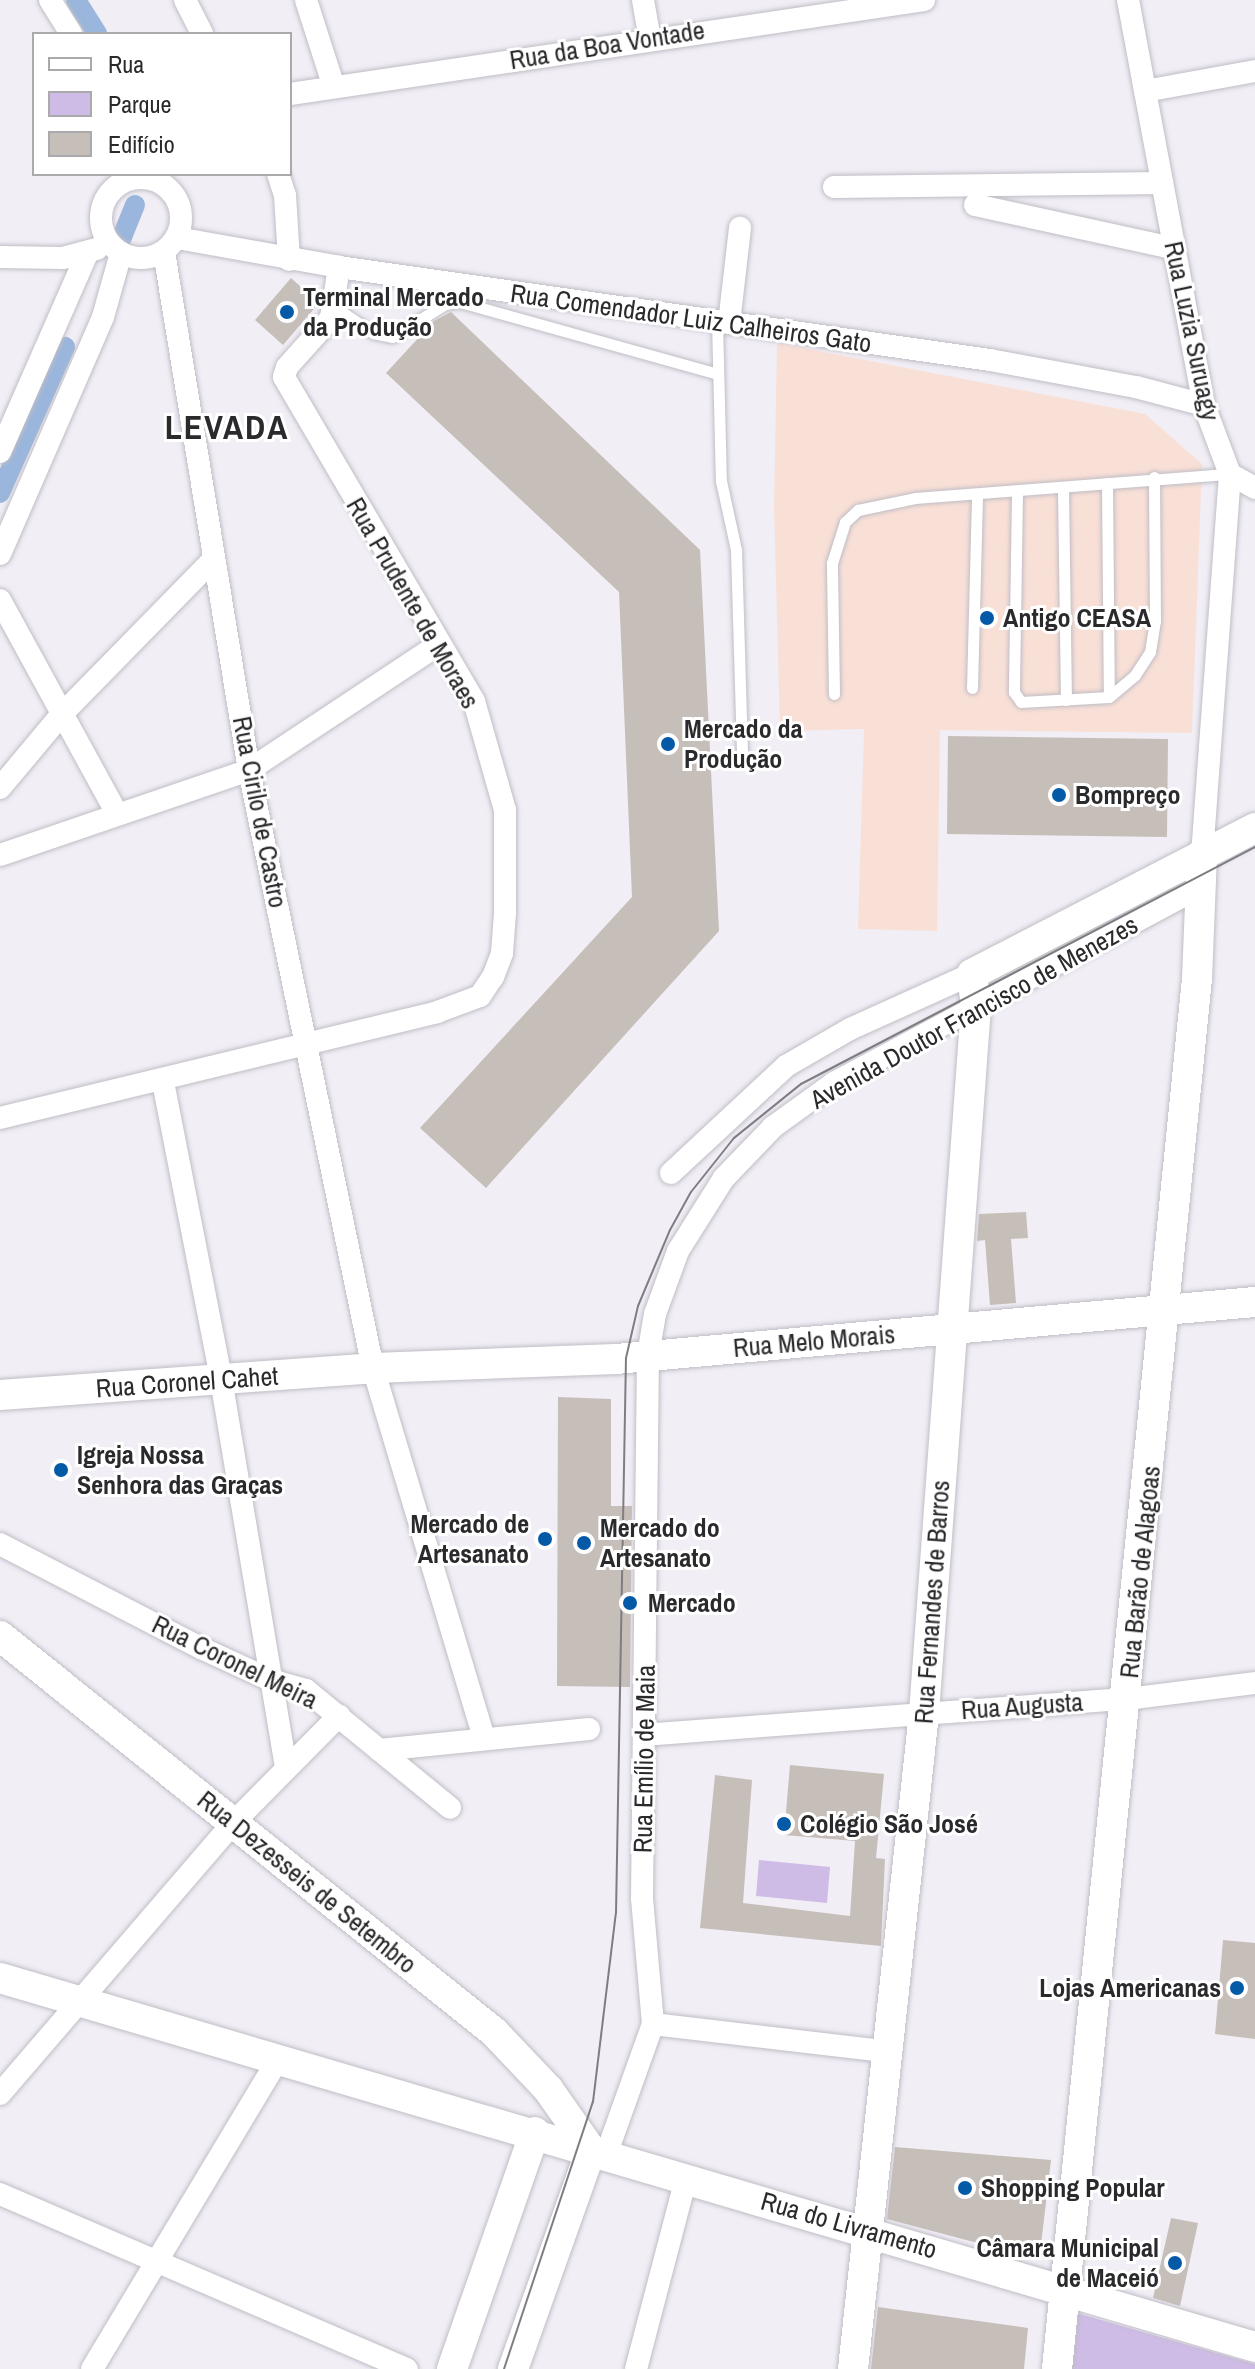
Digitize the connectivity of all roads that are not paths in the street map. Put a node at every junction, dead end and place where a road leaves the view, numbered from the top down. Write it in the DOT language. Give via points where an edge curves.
graph roads {
  1 [pos="50,0"];
  2 [pos="185,0"];
  3 [pos="306,0"];
  4 [pos="643,0"];
  5 [pos="924,0"];
  6 [pos="1128,0"];
  7 [pos="70,32"];
  8 [pos="201,32"];
  9 [pos="650,38"];
  10 [pos="1255,71"];
  11 [pos="334,87"];
  12 [pos="1145,91"];
  13 [pos="292,94"];
  14 [pos="279,176"];
  15 [pos="165,182"];
  16 [pos="1162,183"];
  17 [pos="111,184"];
  18 [pos="834,187"];
  19 [pos="975,205"];
  20 [pos="740,228"];
  21 [pos="170,245"];
  22 [pos="115,248"];
  23 [pos="1173,248"];
  24 [pos="86,256"];
  25 [pos="0,257"];
  26 [pos="289,260"];
  27 [pos="339,267"];
  28 [pos="336,308"];
  29 [pos="723,322"];
  30 [pos="715,373"];
  31 [pos="1204,405"];
  32 [pos="0,452"];
  33 [pos="1230,474"];
  34 [pos="1154,477"];
  35 [pos="1107,483"];
  36 [pos="1063,488"];
  37 [pos="1255,488"];
  38 [pos="1017,494"];
  39 [pos="977,496"];
  40 [pos="0,554"];
  41 [pos="213,560"];
  42 [pos="0,600"];
  43 [pos="438,645"];
  44 [pos="972,688"];
  45 [pos="834,694"];
  46 [pos="1109,697"];
  47 [pos="1066,700"];
  48 [pos="61,715"];
  49 [pos="742,758"];
  50 [pos="249,770"];
  51 [pos="0,788"];
  52 [pos="116,812"];
  53 [pos="1255,828"];
  54 [pos="1202,854"];
  55 [pos="0,855"];
  56 [pos="1200,887"];
  57 [pos="972,974"];
  58 [pos="976,1007"];
  59 [pos="309,1046"];
  60 [pos="163,1082"];
  61 [pos="0,1118"];
  62 [pos="671,1173"];
  63 [pos="1255,1302"];
  64 [pos="1166,1311"];
  65 [pos="954,1329"];
  66 [pos="648,1355"];
  67 [pos="373,1368"];
  68 [pos="221,1379"];
  69 [pos="0,1395"];
  70 [pos="0,1544"];
  71 [pos="0,1636"];
  72 [pos="273,1681"];
  73 [pos="1255,1683"];
  74 [pos="1127,1699"];
  75 [pos="924,1713"];
  76 [pos="339,1716"];
  77 [pos="589,1729"];
  78 [pos="644,1735"];
  79 [pos="484,1737"];
  80 [pos="379,1750"];
  81 [pos="286,1768"];
  82 [pos="450,1808"];
  83 [pos="233,1823"];
  84 [pos="0,1978"];
  85 [pos="78,2001"];
  86 [pos="653,2024"];
  87 [pos="890,2052"];
  88 [pos="279,2058"];
  89 [pos="0,2094"];
  90 [pos="535,2132"];
  91 [pos="593,2151"];
  92 [pos="686,2178"];
  93 [pos="0,2194"];
  94 [pos="865,2229"];
  95 [pos="160,2263"];
  96 [pos="1065,2288"];
  97 [pos="1255,2347"];
  98 [pos="92,2369"];
  99 [pos="407,2369"];
  100 [pos="452,2369"];
  101 [pos="513,2369"];
  102 [pos="636,2369"];
  103 [pos="853,2369"];
  104 [pos="1057,2369"];
  1 -- 7 [label="street"];
  2 -- 8 [label="street"];
  3 -- 11 [label="street"];
  4 -- 9 [label="street"];
  5 -- 9 [label="street, Rua da Boa Vontade"];
  6 -- 12 [label="street, Rua Luzia Suruagy"];
  9 -- 11 [label="street, Rua da Boa Vontade"];
  10 -- 12 [label="street"];
  11 -- 13 [label="street, Rua da Boa Vontade"];
  12 -- 16 [label="street, Rua Luzia Suruagy"];
  14 -- 26 [label="street"];
  15 -- 17 [label="street" via="145,178"];
  15 -- 21 [label="street" via="181,213"];
  16 -- 18 [label="street"];
  16 -- 23 [label="street, Rua Luzia Suruagy"];
  17 -- 22 [label="street" via="101,218"];
  19 -- 23 [label="street"];
  20 -- 29 [label="street"];
  21 -- 22 [label="street" via="143,258"];
  21 -- 26 [label="street, Rua Comendador Luiz Calheiros Gato"];
  21 -- 41 [label="street, Rua Cirilo de Castro"];
  22 -- 24 [label="street"];
  22 -- 40 [label="street" via="103,317"];
  23 -- 31 [label="street, Rua Luzia Suruagy"];
  24 -- 25 [label="street"];
  24 -- 32 [label="street"];
  26 -- 27 [label="street, Rua Comendador Luiz Calheiros Gato"];
  27 -- 28 [label="street"];
  27 -- 29 [label="street, Rua Comendador Luiz Calheiros Gato"];
  28 -- 30 [label="lane" via="373,333 392,337 445,304 460,302"];
  28 -- 43 [label="street, Rua Prudente de Moraes" via="287,367 288,389"];
  29 -- 30 [label="lane"];
  29 -- 31 [label="street, Rua Comendador Luiz Calheiros Gato" via="990,360"];
  30 -- 49 [label="lane" via="721,481 736,550"];
  31 -- 33 [label="street, Rua Luzia Suruagy"];
  33 -- 34 [label="lane"];
  33 -- 37 [label="street"];
  33 -- 54 [label="street, Rua Luzia Suruagy"];
  34 -- 35 [label="lane"];
  34 -- 46 [label="lane" via="1155,621 1150,652 1135,675"];
  35 -- 36 [label="lane"];
  35 -- 46 [label="lane"];
  36 -- 38 [label="lane"];
  36 -- 47 [label="lane"];
  38 -- 39 [label="lane"];
  38 -- 47 [label="lane" via="1014,692 1021,702"];
  39 -- 44 [label="lane"];
  39 -- 45 [label="lane" via="880,502 845,522 832,563"];
  41 -- 48 [label="street"];
  41 -- 50 [label="street, Rua Cirilo de Castro"];
  42 -- 48 [label="street"];
  43 -- 50 [label="street"];
  43 -- 59 [label="street, Rua Prudente de Moraes" via="474,701 505,810 502,953 480,996"];
  46 -- 47 [label="lane"];
  48 -- 51 [label="street"];
  48 -- 52 [label="street"];
  50 -- 52 [label="street"];
  50 -- 59 [label="street, Rua Cirilo de Castro"];
  52 -- 55 [label="street"];
  53 -- 54 [label="street"];
  54 -- 56 [label="street, Rua Barão de Alagoas"];
  54 -- 57 [label="street"];
  56 -- 58 [label="street, Avenida Doutor Francisco de Menezes"];
  56 -- 64 [label="street, Rua Barão de Alagoas" via="1197,979"];
  57 -- 58 [label="street, Rua Fernandes de Barros"];
  57 -- 62 [label="street" via="850,1029 786,1066"];
  58 -- 65 [label="street, Rua Fernandes de Barros"];
  58 -- 66 [label="street, Avenida Doutor Francisco de Menezes" via="834,1083 773,1127 724,1178 678,1251 655,1314"];
  59 -- 60 [label="street, Rua Prudente de Moraes"];
  59 -- 67 [label="street, Rua Cirilo de Castro"];
  60 -- 61 [label="street, Rua Prudente de Moraes"];
  60 -- 68 [label="street"];
  63 -- 64 [label="street, Rua Melo Morais"];
  64 -- 65 [label="street, Rua Melo Morais"];
  64 -- 74 [label="street, Rua Barão de Alagoas"];
  65 -- 66 [label="street, Rua Melo Morais"];
  65 -- 75 [label="street, Rua Fernandes de Barros"];
  66 -- 67 [label="street, Rua Melo Morais"];
  66 -- 78 [label="street, Rua Emílio de Maia"];
  67 -- 68 [label="street, Rua Coronel Cahet"];
  67 -- 79 [label="street, Rua Cirilo de Castro"];
  68 -- 69 [label="street, Rua Coronel Cahet"];
  68 -- 72 [label="street"];
  70 -- 72 [label="street, Rua Coronel Meira"];
  71 -- 83 [label="street, Rua Dezesseis de Setembro"];
  72 -- 76 [label="street, Rua Coronel Meira" via="306,1690"];
  72 -- 81 [label="street"];
  73 -- 74 [label="street, Rua Augusta"];
  74 -- 75 [label="street, Rua Augusta"];
  74 -- 96 [label="street, Rua Barão de Alagoas"];
  75 -- 78 [label="street, Rua Augusta"];
  75 -- 87 [label="street, Rua Fernandes de Barros"];
  76 -- 80 [label="street, Rua Coronel Meira"];
  76 -- 81 [label="street"];
  77 -- 79 [label="street"];
  78 -- 86 [label="street, Rua Emílio de Maia" via="642,1898"];
  79 -- 80 [label="street"];
  80 -- 82 [label="street, Rua Coronel Meira"];
  81 -- 83 [label="street"];
  83 -- 85 [label="street"];
  83 -- 91 [label="street, Rua Dezesseis de Setembro" via="494,2032 548,2089"];
  84 -- 85 [label="street, Rua do Livramento"];
  85 -- 88 [label="street, Rua do Livramento"];
  85 -- 89 [label="street"];
  86 -- 87 [label="street"];
  86 -- 91 [label="street, Rua Emílio de Maia"];
  87 -- 94 [label="street, Rua Fernandes de Barros"];
  88 -- 90 [label="street, Rua do Livramento"];
  88 -- 95 [label="street"];
  90 -- 91 [label="street, Rua do Livramento"];
  90 -- 100 [label="street"];
  91 -- 92 [label="street, Rua do Livramento"];
  91 -- 101 [label="street"];
  92 -- 94 [label="street, Rua do Livramento"];
  92 -- 102 [label="street"];
  93 -- 95 [label="street"];
  94 -- 96 [label="street, Rua do Livramento"];
  94 -- 103 [label="street, Rua Fernandes de Barros"];
  95 -- 98 [label="street"];
  95 -- 99 [label="street"];
  96 -- 97 [label="street, Rua do Livramento"];
  96 -- 104 [label="street, Rua Barão de Alagoas"];
}
